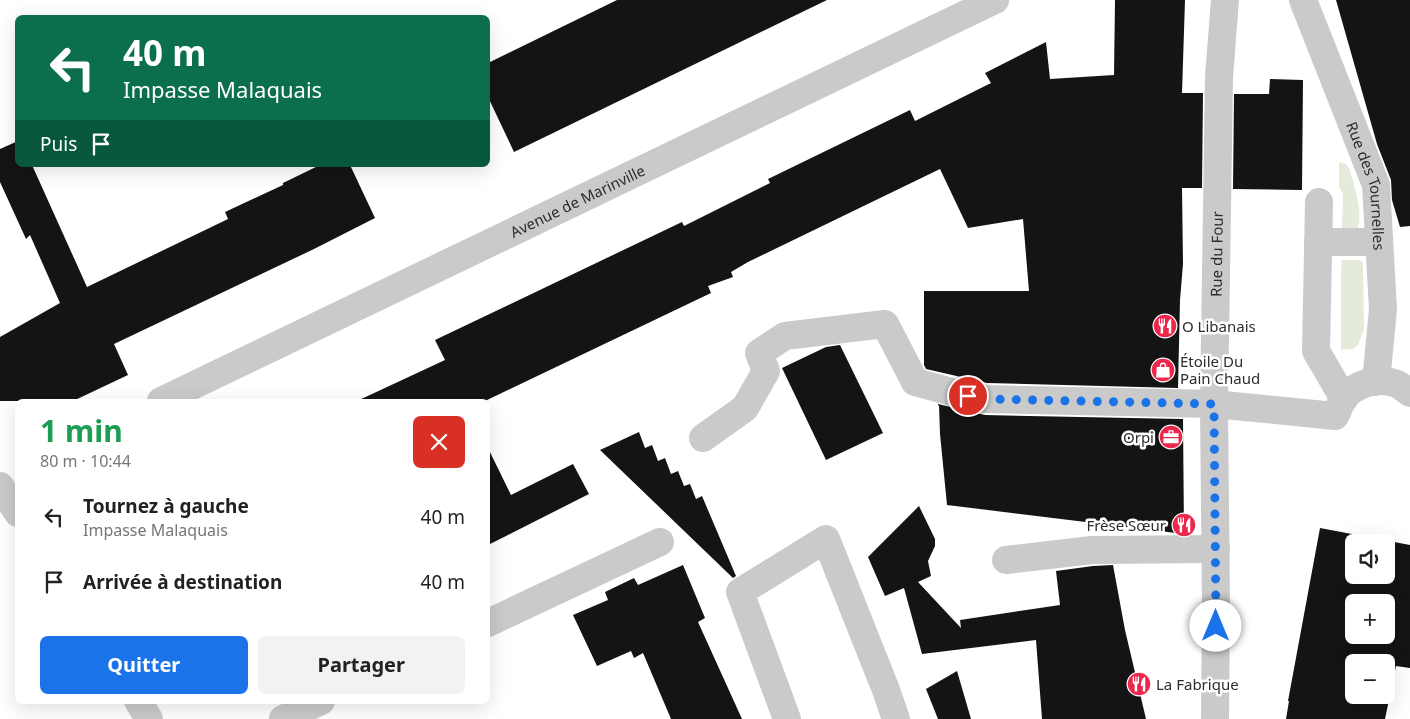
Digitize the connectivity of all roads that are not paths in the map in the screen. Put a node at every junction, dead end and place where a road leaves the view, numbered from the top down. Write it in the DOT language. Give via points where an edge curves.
graph roads {
  1 [pos="995,0"];
  2 [pos="1225,0"];
  3 [pos="1303,0"];
  4 [pos="1319,202"];
  5 [pos="1318,242"];
  6 [pos="1379,242"];
  7 [pos="1376,382"];
  8 [pos="1410,393"];
  9 [pos="165,399"];
  10 [pos="1214,404"];
  11 [pos="1339,408"];
  12 [pos="703,438"];
  13 [pos="15,472"];
  14 [pos="0,479"];
  15 [pos="0,486"];
  16 [pos="15,508"];
  17 [pos="660,542"];
  18 [pos="1216,549"];
  19 [pos="1006,560"];
  20 [pos="490,622"];
  21 [pos="140,704"];
  22 [pos="314,704"];
  23 [pos="149,719"];
  24 [pos="283,719"];
  25 [pos="787,719"];
  26 [pos="896,719"];
  27 [pos="1215,719"];
  1 -- 9 [label="street, Avenue de Marinville"];
  2 -- 10 [label="street, Rue du Four" via="1219,77"];
  3 -- 6 [label="street, Rue des Tournelles" via="1376,185"];
  4 -- 5 [label="street"];
  5 -- 6 [label="street"];
  5 -- 11 [label="street" via="1316,351"];
  6 -- 7 [label="street, Rue des Tournelles" via="1383,309"];
  7 -- 8 [label="street" via="1397,384"];
  7 -- 11 [label="street" via="1360,386"];
  10 -- 11 [label="street"];
  10 -- 12 [label="street" via="985,399 952,392 915,382 885,324 785,336 759,353 766,371 745,408"];
  10 -- 18 [label="street, Rue du Four"];
  13 -- 14 [label="street"];
  15 -- 16 [label="street"];
  17 -- 20 [label="street"];
  18 -- 19 [label="street" via="1092,550"];
  18 -- 27 [label="street, Rue du Four"];
  21 -- 23 [label="street"];
  22 -- 24 [label="street"];
  25 -- 26 [label="street" via="740,592 826,539"];
}
